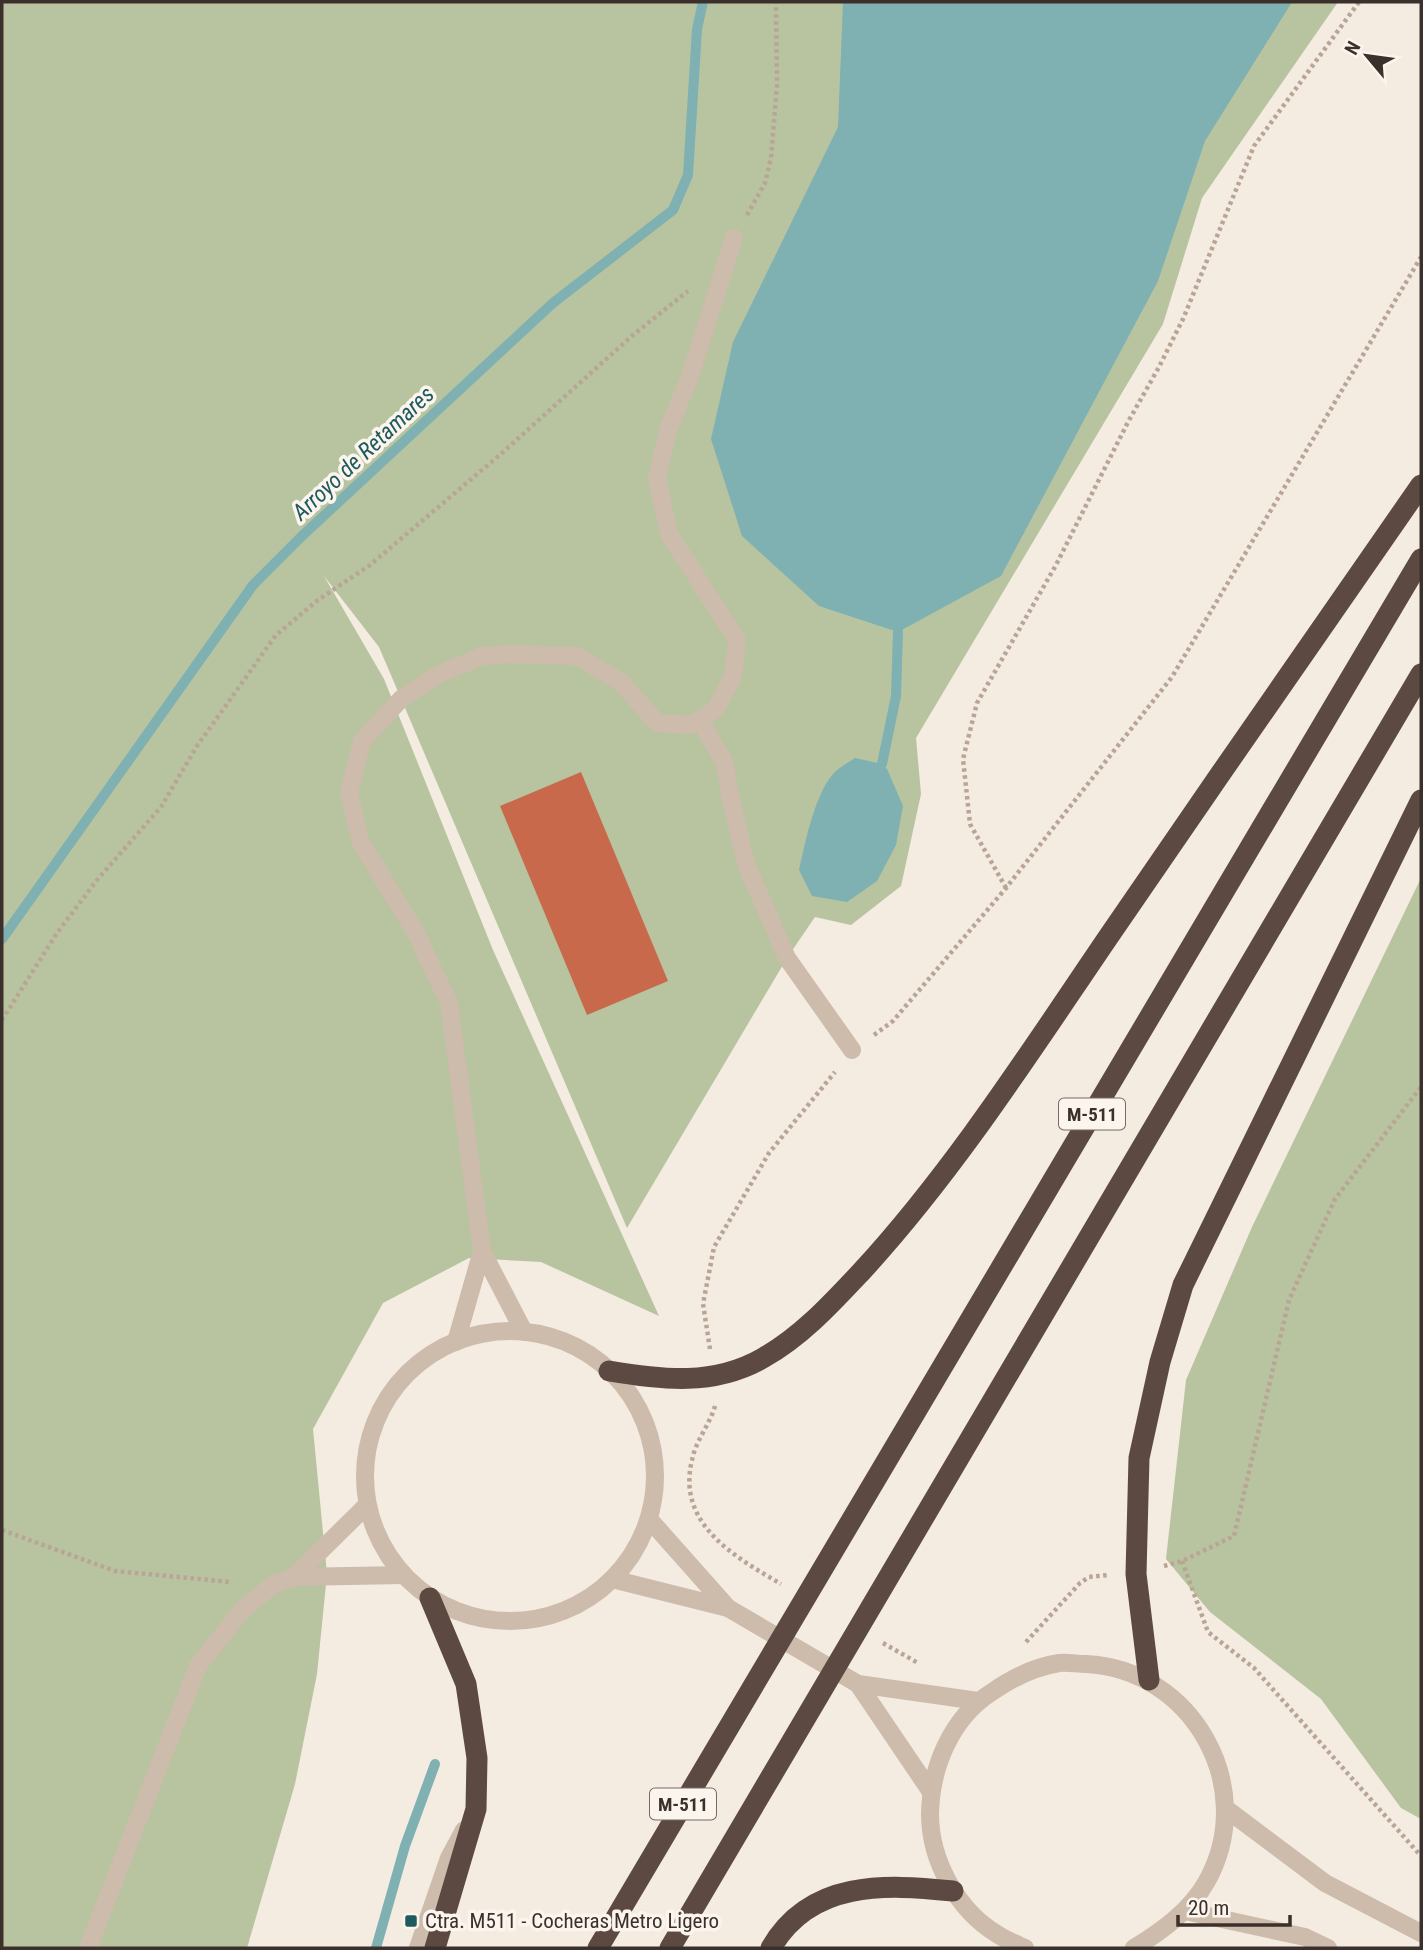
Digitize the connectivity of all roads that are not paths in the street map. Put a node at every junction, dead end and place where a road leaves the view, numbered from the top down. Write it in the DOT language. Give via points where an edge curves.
graph roads {
  1 [pos="734,237"];
  2 [pos="1421,485"];
  3 [pos="1421,559"];
  4 [pos="1421,674"];
  5 [pos="700,720"];
  6 [pos="1421,800"];
  7 [pos="852,1049"];
  8 [pos="482,1251"];
  9 [pos="524,1332"];
  10 [pos="456,1342"];
  11 [pos="610,1370"];
  12 [pos="368,1505"];
  13 [pos="649,1519"];
  14 [pos="403,1575"];
  15 [pos="295,1577"];
  16 [pos="612,1579"];
  17 [pos="430,1598"];
  18 [pos="728,1608"];
  19 [pos="1149,1680"];
  20 [pos="858,1684"];
  21 [pos="978,1700"];
  22 [pos="930,1792"];
  23 [pos="1225,1808"];
  24 [pos="476,1809"];
  25 [pos="953,1891"];
  26 [pos="1185,1911"];
  27 [pos="1421,1933"];
  28 [pos="997,1941"];
  29 [pos="88,1948"];
  30 [pos="418,1948"];
  31 [pos="435,1948"];
  32 [pos="598,1948"];
  33 [pos="670,1948"];
  34 [pos="771,1948"];
  35 [pos="1025,1948"];
  36 [pos="1134,1948"];
  37 [pos="1328,1948"];
  1 -- 5 [label="street" via="668,430 657,478 669,534 737,640 733,676 716,709"];
  2 -- 11 [label="highway" via="1065,1000 887,1244 815,1319 738,1371 675,1379"];
  3 -- 32 [label="highway, M-511"];
  4 -- 33 [label="highway, M-511"];
  5 -- 7 [label="street" via="725,764 747,863 787,958"];
  5 -- 8 [label="street" via="690,725 657,723 621,682 578,656 510,654 482,656 437,675 401,699 362,741 349,793 361,844 415,931 449,1003"];
  6 -- 19 [label="highway" via="1183,1285 1139,1458 1136,1574"];
  8 -- 9 [label="street"];
  8 -- 10 [label="street"];
  9 -- 10 [label="street" via="489,1332"];
  9 -- 11 [label="street" via="570,1344"];
  10 -- 12 [label="street" via="427,1357 382,1407 370,1438 365,1471"];
  11 -- 13 [label="street" via="635,1402 650,1439 655,1479"];
  12 -- 14 [label="street" via="381,1542"];
  12 -- 15 [label="street"];
  13 -- 16 [label="street" via="634,1552"];
  13 -- 18 [label="street"];
  14 -- 15 [label="street"];
  14 -- 17 [label="street"];
  15 -- 29 [label="street" via="274,1584 242,1610 198,1666"];
  16 -- 17 [label="street" via="586,1600 556,1614 524,1621 460,1613"];
  16 -- 18 [label="street"];
  17 -- 24 [label="highway" via="466,1684 477,1758"];
  18 -- 20 [label="street"];
  19 -- 21 [label="street" via="1106,1665 1060,1663 1017,1675"];
  19 -- 23 [label="street" via="1180,1703 1204,1734 1219,1769"];
  20 -- 21 [label="street"];
  20 -- 22 [label="street"];
  21 -- 22 [label="street" via="955,1728 939,1759"];
  22 -- 25 [label="street" via="930,1827 938,1860"];
  23 -- 26 [label="street" via="1220,1845 1207,1881"];
  23 -- 27 [label="street" via="1325,1883"];
  24 -- 30 [label="street" via="449,1858"];
  24 -- 31 [label="highway"];
  25 -- 28 [label="street"];
  25 -- 34 [label="highway" via="920,1887 844,1892 817,1901"];
  26 -- 36 [label="street"];
  26 -- 37 [label="street" via="1305,1937"];
  28 -- 35 [label="street"];
}
